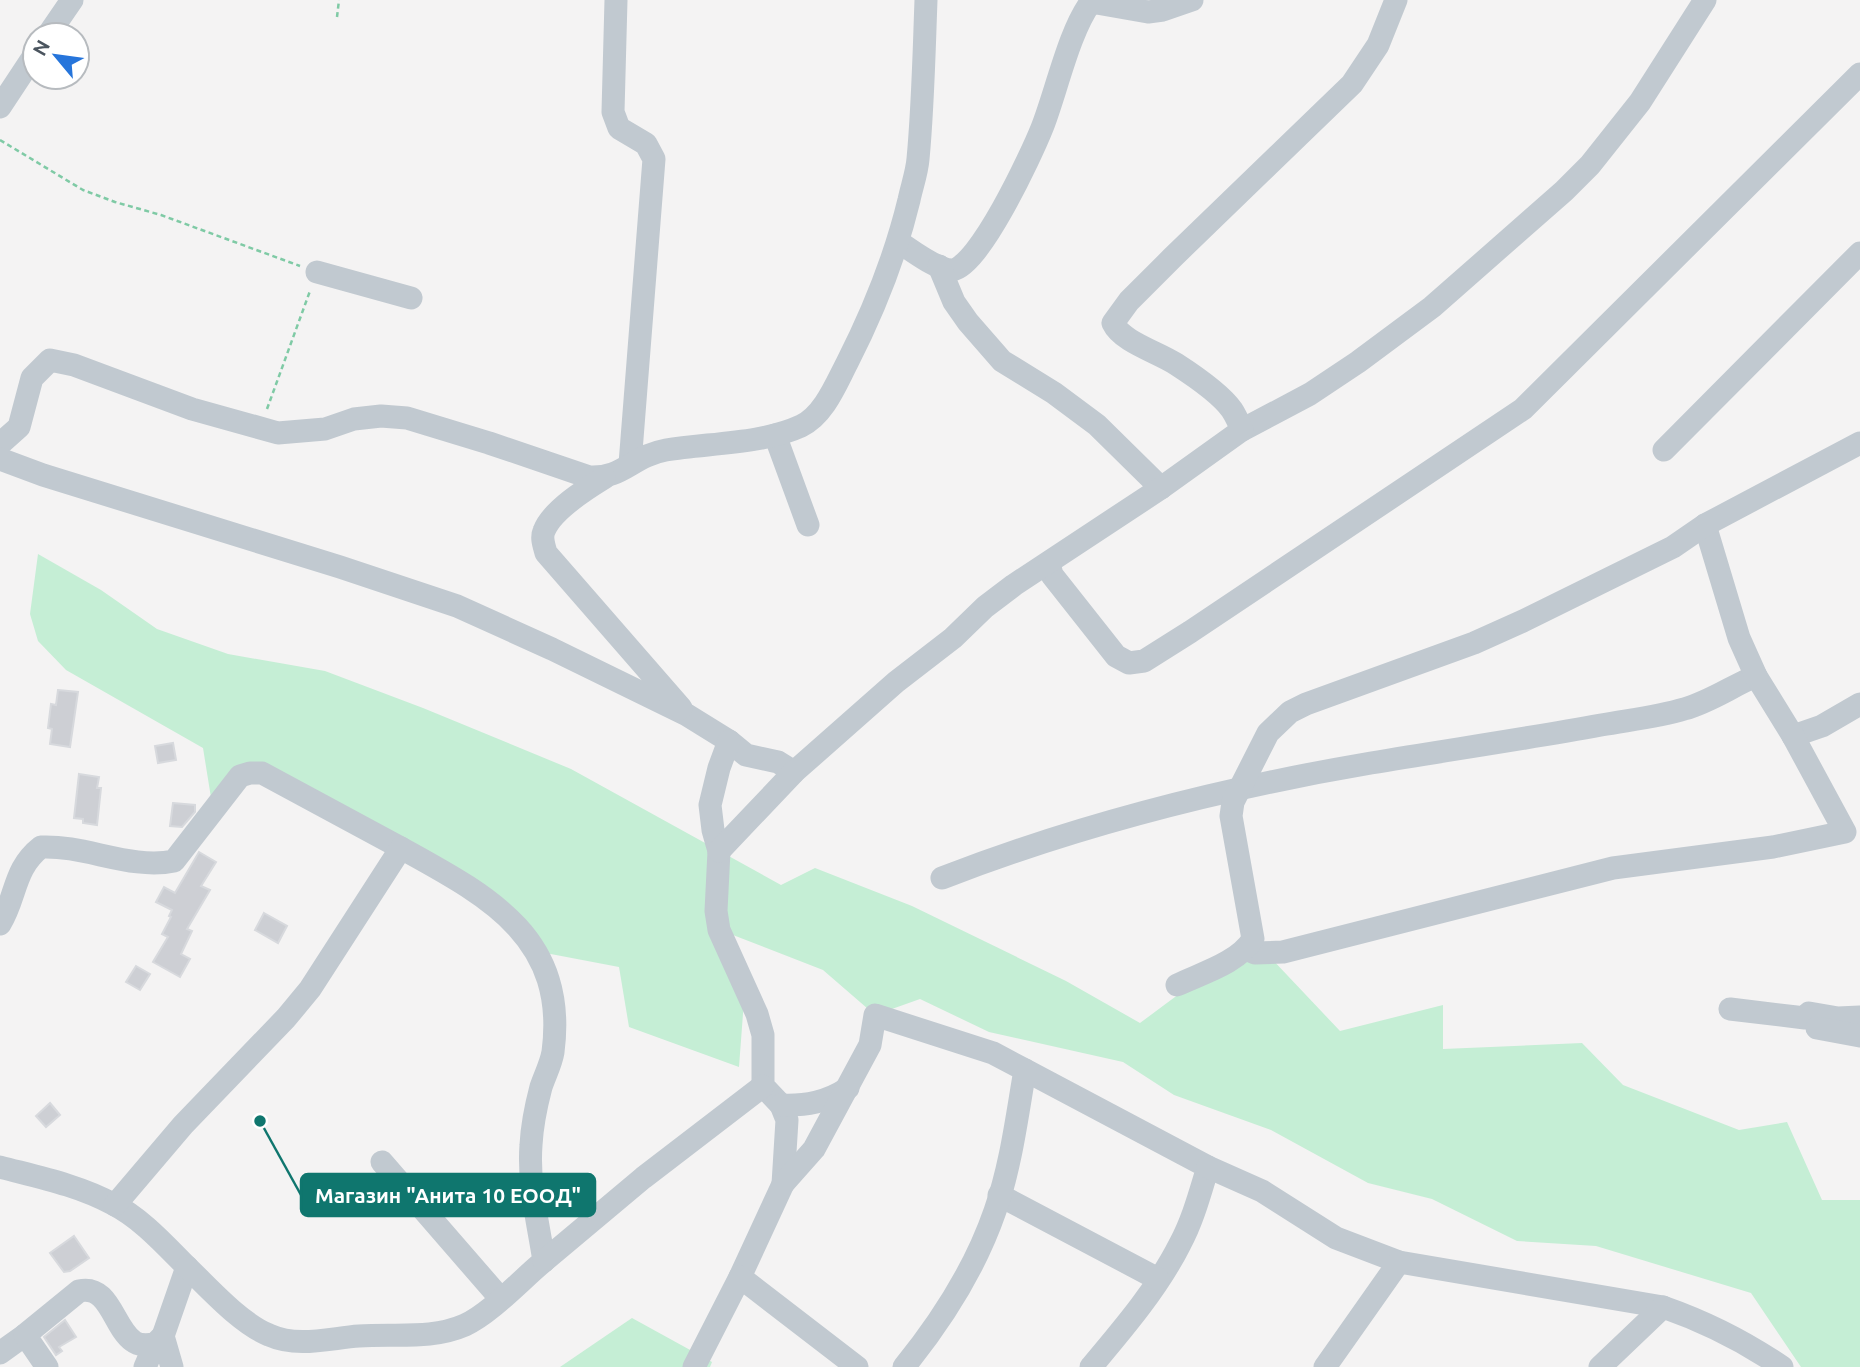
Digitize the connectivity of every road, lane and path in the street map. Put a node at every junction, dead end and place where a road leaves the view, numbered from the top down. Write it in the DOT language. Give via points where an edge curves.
graph roads {
  1 [pos="72,0"];
  2 [pos="339,0"];
  3 [pos="616,0"];
  4 [pos="926,0"];
  5 [pos="1192,0"];
  6 [pos="1396,0"];
  7 [pos="1706,0"];
  8 [pos="337,17"];
  9 [pos="58,21"];
  10 [pos="1860,74"];
  11 [pos="21,75"];
  12 [pos="0,107"];
  13 [pos="0,140"];
  14 [pos="898,242"];
  15 [pos="1860,253"];
  16 [pos="939,266"];
  17 [pos="317,272"];
  18 [pos="411,298"];
  19 [pos="260,429"];
  20 [pos="1242,430"];
  21 [pos="775,435"];
  22 [pos="1860,443"];
  23 [pos="0,444"];
  24 [pos="1664,450"];
  25 [pos="0,459"];
  26 [pos="630,464"];
  27 [pos="604,478"];
  28 [pos="1161,488"];
  29 [pos="808,525"];
  30 [pos="1705,525"];
  31 [pos="1049,563"];
  32 [pos="1756,676"];
  33 [pos="1860,704"];
  34 [pos="687,715"];
  35 [pos="1793,736"];
  36 [pos="729,741"];
  37 [pos="794,772"];
  38 [pos="1240,788"];
  39 [pos="401,848"];
  40 [pos="719,851"];
  41 [pos="942,878"];
  42 [pos="0,924"];
  43 [pos="1247,949"];
  44 [pos="1177,985"];
  45 [pos="1730,1009"];
  46 [pos="1805,1017"];
  47 [pos="1860,1017"];
  48 [pos="1860,1036"];
  49 [pos="1026,1070"];
  50 [pos="763,1086"];
  51 [pos="848,1088"];
  52 [pos="781,1105"];
  53 [pos="382,1162"];
  54 [pos="0,1167"];
  55 [pos="1208,1167"];
  56 [pos="783,1184"];
  57 [pos="999,1195"];
  58 [pos="115,1205"];
  59 [pos="544,1261"];
  60 [pos="1399,1262"];
  61 [pos="187,1267"];
  62 [pos="740,1277"];
  63 [pos="1158,1279"];
  64 [pos="500,1298"];
  65 [pos="1663,1307"];
  66 [pos="25,1335"];
  67 [pos="159,1340"];
  68 [pos="0,1353"];
  69 [pos="47,1367"];
  70 [pos="145,1367"];
  71 [pos="173,1367"];
  72 [pos="694,1367"];
  73 [pos="857,1367"];
  74 [pos="904,1367"];
  75 [pos="1091,1367"];
  76 [pos="1325,1367"];
  77 [pos="1600,1367"];
  78 [pos="1782,1367"];
  1 -- 9 [label="street"];
  2 -- 8 [label="path"];
  3 -- 26 [label="street" via="613,112 619,128 646,144 654,159"];
  4 -- 14 [label="street" via="918,161"];
  5 -- 16 [label="street" via="1148,12 1091,2 1076,30 1034,146 994,222 959,268"];
  6 -- 20 [label="street" via="1378,45 1352,84 1146,284 1113,323 1125,338 1204,384 1231,408"];
  7 -- 20 [label="street" via="1640,102 1590,165 1547,206 1432,307 1358,362"];
  10 -- 31 [label="street" via="1523,409 1144,660 1129,663 1116,656 1052,575"];
  11 -- 12 [label="street"];
  13 -- 17 [label="path" via="83,190"];
  14 -- 16 [label="street"];
  14 -- 21 [label="street" via="873,311 829,396 816,416"];
  15 -- 24 [label="street"];
  16 -- 28 [label="street" via="954,302 1002,361 1097,425"];
  17 -- 18 [label="street"];
  17 -- 19 [label="path"];
  19 -- 23 [label="street" via="50,360 32,379 19,427"];
  19 -- 27 [label="street" via="278,433 325,429 354,419 407,418 568,472"];
  20 -- 28 [label="street"];
  21 -- 26 [label="street" via="665,450"];
  21 -- 29 [label="street"];
  22 -- 30 [label="street"];
  25 -- 34 [label="street" via="457,607"];
  26 -- 27 [label="street"];
  27 -- 34 [label="street" via="562,508 544,530 546,553"];
  28 -- 31 [label="street"];
  30 -- 32 [label="street" via="1739,638"];
  30 -- 38 [label="street" via="1673,547 1474,643 1290,712 1268,733"];
  31 -- 37 [label="street" via="985,607"];
  32 -- 35 [label="street"];
  32 -- 38 [label="street" via="1684,709"];
  33 -- 35 [label="street"];
  34 -- 36 [label="street"];
  35 -- 43 [label="street" via="1845,832 1773,847 1613,868 1283,952"];
  36 -- 37 [label="street" via="746,755 778,762"];
  36 -- 40 [label="street" via="710,805"];
  37 -- 40 [label="street"];
  38 -- 41 [label="street" via="1103,822"];
  38 -- 43 [label="street" via="1231,816 1251,921 1252,939"];
  39 -- 42 [label="street" via="262,773 250,773 240,776 174,861 146,862 59,846 41,847 23,865"];
  39 -- 58 [label="street" via="310,989"];
  39 -- 59 [label="street" via="496,905 524,933 544,968 555,1034 534,1120 530,1168"];
  40 -- 50 [label="street" via="719,930 763,1035"];
  43 -- 44 [label="street"];
  45 -- 46 [label="street"];
  46 -- 47 [label="street" via="1809,1013"];
  46 -- 48 [label="street" via="1817,1027"];
  49 -- 51 [label="street" via="993,1053 875,1015 870,1045"];
  49 -- 55 [label="street"];
  49 -- 57 [label="street"];
  50 -- 52 [label="street"];
  50 -- 59 [label="street"];
  51 -- 52 [label="street" via="804,1106"];
  51 -- 56 [label="street" via="814,1149"];
  52 -- 56 [label="street" via="787,1119"];
  53 -- 64 [label="street"];
  54 -- 58 [label="street" via="79,1189"];
  55 -- 60 [label="street" via="1262,1191 1336,1238"];
  55 -- 63 [label="street" via="1186,1231"];
  56 -- 62 [label="street"];
  57 -- 63 [label="street"];
  57 -- 74 [label="street" via="970,1272"];
  58 -- 61 [label="street"];
  59 -- 64 [label="street"];
  60 -- 65 [label="street"];
  60 -- 76 [label="street"];
  61 -- 64 [label="street" via="257,1329 300,1342 438,1334 467,1324"];
  61 -- 67 [label="street"];
  62 -- 72 [label="street"];
  62 -- 73 [label="street"];
  63 -- 75 [label="street"];
  65 -- 77 [label="street"];
  65 -- 78 [label="street" via="1743,1341"];
  66 -- 67 [label="street" via="86,1290 103,1298 133,1341 143,1345"];
  66 -- 68 [label="street"];
  66 -- 69 [label="street"];
  67 -- 70 [label="street"];
  67 -- 71 [label="street"];
}
